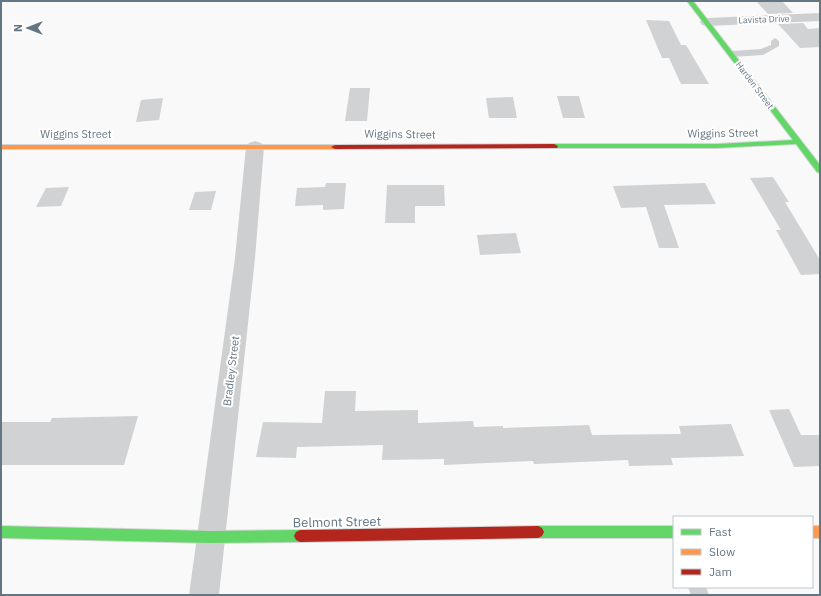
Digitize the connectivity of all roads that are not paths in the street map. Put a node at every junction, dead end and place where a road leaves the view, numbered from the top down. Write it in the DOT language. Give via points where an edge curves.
graph roads {
  1 [pos="690,1"];
  2 [pos="820,17"];
  3 [pos="707,22"];
  4 [pos="775,42"];
  5 [pos="732,54"];
  6 [pos="798,142"];
  7 [pos="1,147"];
  8 [pos="255,147"];
  9 [pos="820,170"];
  10 [pos="1,532"];
  11 [pos="673,532"];
  12 [pos="210,537"];
  13 [pos="204,595"];
  1 -- 3 [label="street, Harden Street"];
  2 -- 3 [label="street, Lavista Drive"];
  3 -- 5 [label="street, Harden Street"];
  4 -- 5 [label="lane" via="775,46 763,52"];
  5 -- 6 [label="street, Harden Street"];
  6 -- 8 [label="street, Wiggins Street" via="709,146"];
  6 -- 9 [label="street, Harden Street"];
  7 -- 8 [label="street, Wiggins Street"];
  8 -- 12 [label="street, Bradley Street" via="244,265"];
  10 -- 12 [label="street, Belmont Street"];
  11 -- 12 [label="street, Belmont Street"];
  12 -- 13 [label="street, Bradley Street"];
}
